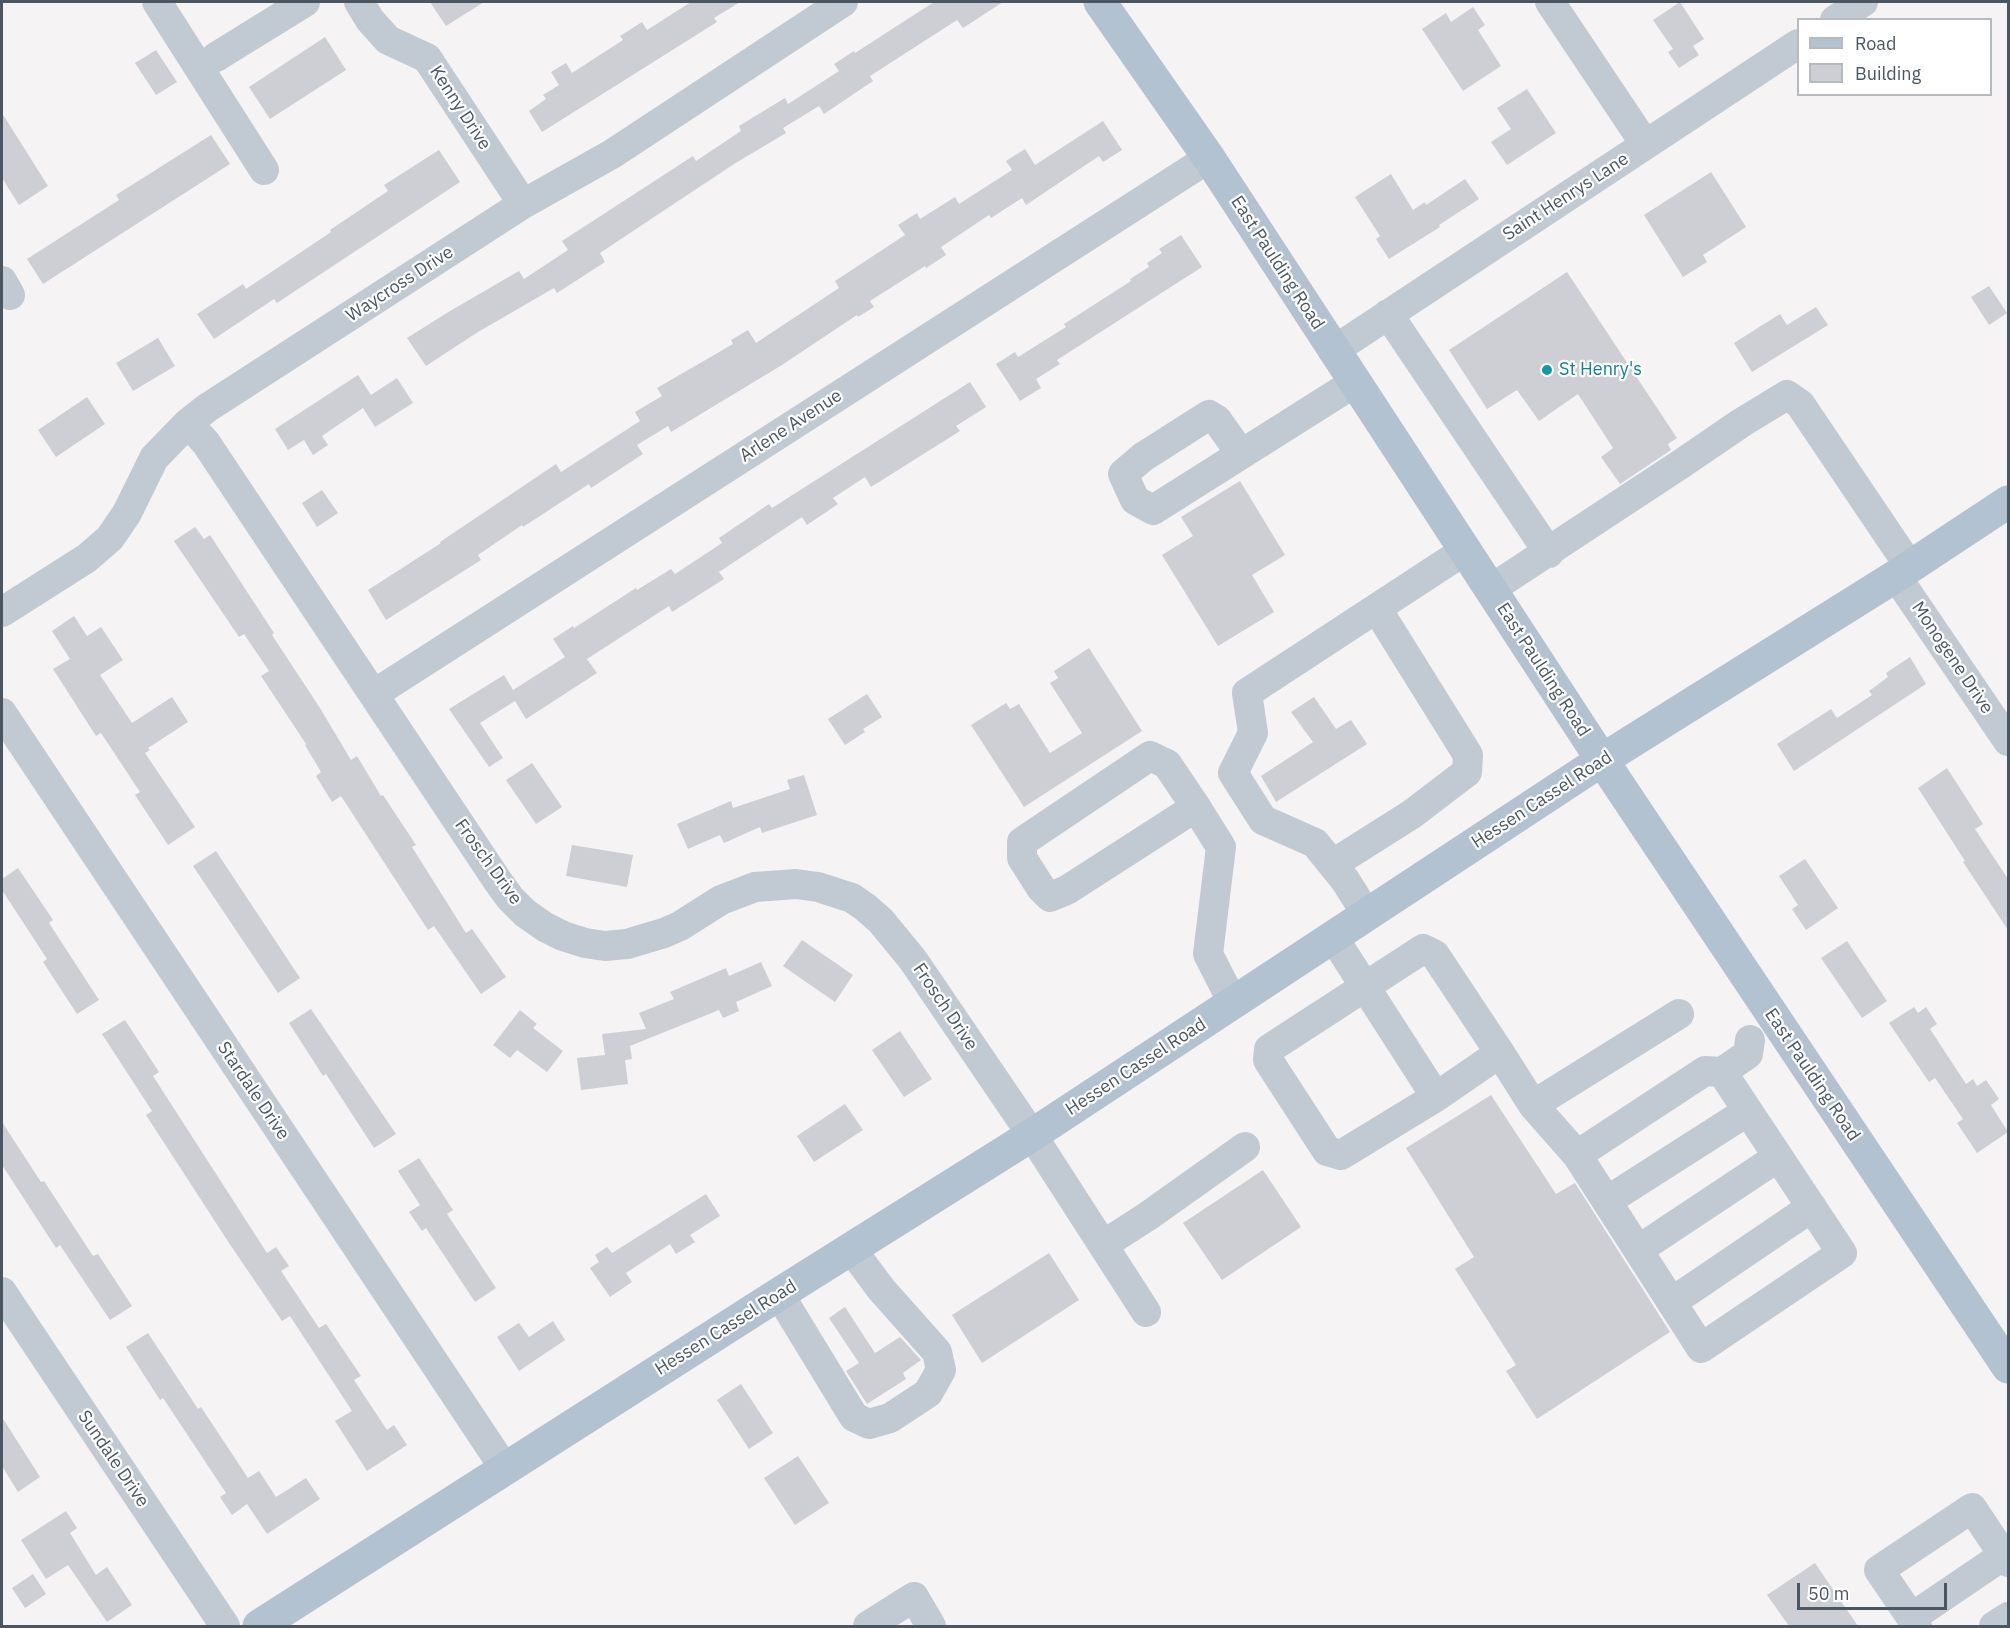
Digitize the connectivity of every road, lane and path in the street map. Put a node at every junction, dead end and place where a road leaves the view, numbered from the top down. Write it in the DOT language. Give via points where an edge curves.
graph roads {
  1 [pos="157,2"];
  2 [pos="304,2"];
  3 [pos="359,2"];
  4 [pos="843,2"];
  5 [pos="1100,2"];
  6 [pos="1550,2"];
  7 [pos="1863,2"];
  8 [pos="1838,18"];
  9 [pos="1797,45"];
  10 [pos="216,57"];
  11 [pos="1645,144"];
  12 [pos="1209,158"];
  13 [pos="264,170"];
  14 [pos="524,204"];
  15 [pos="1388,314"];
  16 [pos="1333,351"];
  17 [pos="1354,383"];
  18 [pos="188,423"];
  19 [pos="1241,454"];
  20 [pos="2008,502"];
  21 [pos="1464,551"];
  22 [pos="1549,553"];
  23 [pos="1903,571"];
  24 [pos="1491,590"];
  25 [pos="1377,609"];
  26 [pos="2,612"];
  27 [pos="374,694"];
  28 [pos="2,713"];
  29 [pos="2008,741"];
  30 [pos="1602,760"];
  31 [pos="1196,807"];
  32 [pos="1333,864"];
  33 [pos="1367,915"];
  34 [pos="1333,937"];
  35 [pos="1364,986"];
  36 [pos="1233,1003"];
  37 [pos="1679,1014"];
  38 [pos="1777,1024"];
  39 [pos="1500,1053"];
  40 [pos="1714,1072"];
  41 [pos="1436,1097"];
  42 [pos="1533,1105"];
  43 [pos="1748,1111"];
  44 [pos="1032,1135"];
  45 [pos="1245,1147"];
  46 [pos="1577,1155"];
  47 [pos="1778,1157"];
  48 [pos="1607,1202"];
  49 [pos="1812,1208"];
  50 [pos="1103,1245"];
  51 [pos="852,1250"];
  52 [pos="1638,1250"];
  53 [pos="2,1292"];
  54 [pos="779,1294"];
  55 [pos="1672,1302"];
  56 [pos="1146,1312"];
  57 [pos="2008,1367"];
  58 [pos="505,1469"];
  59 [pos="2006,1558"];
  60 [pos="2008,1617"];
  61 [pos="1914,1622"];
  62 [pos="225,1626"];
  63 [pos="259,1626"];
  64 [pos="868,1626"];
  65 [pos="931,1626"];
  66 [pos="1994,1626"];
  1 -- 13 [label="street"];
  2 -- 10 [label="street"];
  3 -- 14 [label="street, Kenny Drive" via="388,40 427,58"];
  4 -- 14 [label="street, Waycross Drive" via="612,154"];
  5 -- 12 [label="main road, East Paulding Road"];
  6 -- 11 [label="street"];
  7 -- 8 [label="street"];
  9 -- 11 [label="street, Saint Henrys Lane"];
  11 -- 15 [label="street, Saint Henrys Lane"];
  12 -- 16 [label="main road, East Paulding Road"];
  12 -- 27 [label="street, Arlene Avenue"];
  14 -- 18 [label="street, Waycross Drive"];
  15 -- 16 [label="street, Saint Henrys Lane"];
  15 -- 22 [label="street"];
  16 -- 17 [label="main road, East Paulding Road"];
  17 -- 19 [label="street"];
  17 -- 21 [label="main road, East Paulding Road"];
  18 -- 26 [label="street, Waycross Drive" via="154,458 110,538 87,558"];
  18 -- 27 [label="street, Frosch Drive" via="207,443"];
  20 -- 23 [label="main road, Hessen Cassel Road"];
  21 -- 24 [label="main road, East Paulding Road"];
  21 -- 25 [label="street"];
  22 -- 23 [label="street, Monogene Drive" via="1787,395 1800,404"];
  22 -- 24 [label="street"];
  23 -- 29 [label="street, Monogene Drive"];
  23 -- 30 [label="main road, Hessen Cassel Road"];
  24 -- 30 [label="main road, East Paulding Road"];
  25 -- 32 [label="street" via="1468,755 1467,772 1412,814"];
  25 -- 32 [label="street" via="1246,693 1252,733 1233,773 1263,820 1315,843"];
  27 -- 44 [label="street, Frosch Drive" via="503,889 525,913 545,927 585,943 627,944 680,926 721,900 755,887 796,884 836,892 865,907 899,941"];
  28 -- 58 [label="street, Stardale Drive"];
  30 -- 33 [label="main road, Hessen Cassel Road"];
  30 -- 38 [label="main road, East Paulding Road"];
  31 -- 31 [label="street" via="1167,764 1150,756 1022,842 1022,858 1050,897"];
  31 -- 36 [label="street" via="1221,847 1208,954"];
  32 -- 33 [label="street"];
  33 -- 34 [label="main road, Hessen Cassel Road"];
  34 -- 35 [label="street"];
  34 -- 36 [label="main road, Hessen Cassel Road"];
  35 -- 39 [label="street" via="1423,949 1435,955"];
  35 -- 41 [label="street"];
  35 -- 41 [label="street" via="1269,1049 1268,1060 1327,1151 1341,1155"];
  36 -- 44 [label="main road, Hessen Cassel Road"];
  37 -- 42 [label="street"];
  38 -- 40 [label="street" via="1750,1040 1748,1054"];
  38 -- 57 [label="main road, East Paulding Road"];
  39 -- 41 [label="street"];
  39 -- 42 [label="street"];
  40 -- 43 [label="street"];
  40 -- 46 [label="street"];
  42 -- 46 [label="street"];
  43 -- 47 [label="street"];
  43 -- 48 [label="street"];
  44 -- 50 [label="street, Frosch Drive"];
  44 -- 51 [label="main road, Hessen Cassel Road"];
  45 -- 50 [label="street"];
  46 -- 48 [label="street"];
  47 -- 49 [label="street"];
  47 -- 52 [label="street"];
  48 -- 52 [label="street"];
  49 -- 55 [label="street"];
  49 -- 55 [label="street" via="1842,1253 1701,1348"];
  50 -- 56 [label="street, Frosch Drive"];
  51 -- 54 [label="main road, Hessen Cassel Road"];
  51 -- 54 [label="street" via="937,1352 941,1370 928,1393 890,1418 869,1424 854,1417"];
  52 -- 55 [label="street"];
  53 -- 62 [label="street, Sundale Drive"];
  54 -- 58 [label="main road, Hessen Cassel Road"];
  58 -- 63 [label="main road, Hessen Cassel Road"];
  59 -- 61 [label="street"];
  59 -- 61 [label="street" via="1972,1508 1879,1570"];
  60 -- 66 [label="street"];
  64 -- 65 [label="street" via="914,1597"];
}
